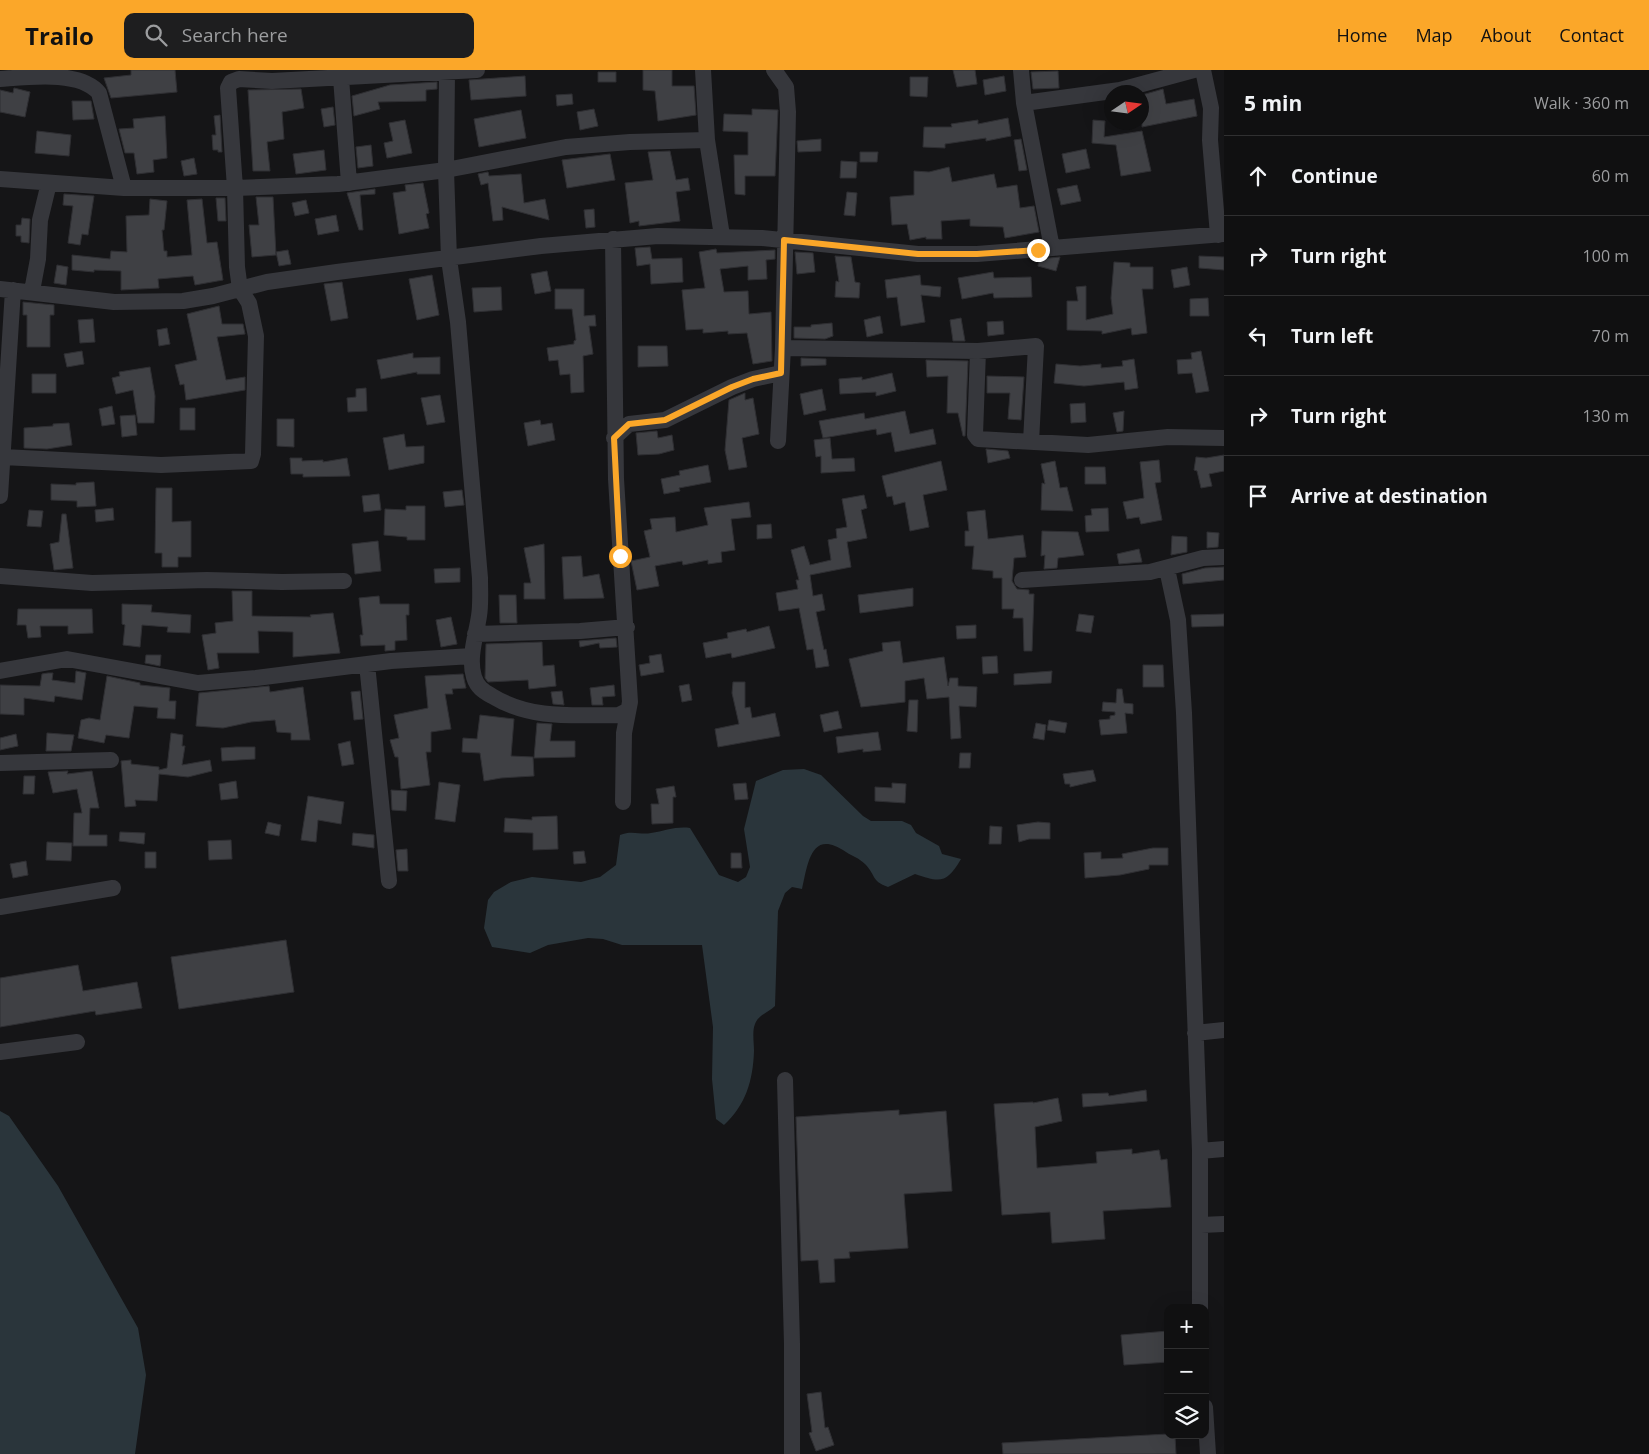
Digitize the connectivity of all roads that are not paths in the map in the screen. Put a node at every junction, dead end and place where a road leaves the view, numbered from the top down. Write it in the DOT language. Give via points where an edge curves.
graph roads {
  1 [pos="477,70"];
  2 [pos="703,70"];
  3 [pos="774,70"];
  4 [pos="1021,70"];
  5 [pos="1194,70"];
  6 [pos="1203,70"];
  7 [pos="447,73"];
  8 [pos="0,78"];
  9 [pos="341,78"];
  10 [pos="1024,103"];
  11 [pos="707,140"];
  12 [pos="446,170"];
  13 [pos="0,179"];
  14 [pos="49,183"];
  15 [pos="349,183"];
  16 [pos="124,188"];
  17 [pos="235,188"];
  18 [pos="1221,235"];
  19 [pos="722,236"];
  20 [pos="613,239"];
  21 [pos="784,240"];
  22 [pos="1052,248"];
  23 [pos="449,258"];
  24 [pos="240,288"];
  25 [pos="7,290"];
  26 [pos="32,292"];
  27 [pos="783,348"];
  28 [pos="978,351"];
  29 [pos="781,373"];
  30 [pos="614,438"];
  31 [pos="1224,438"];
  32 [pos="778,441"];
  33 [pos="1032,442"];
  34 [pos="3,457"];
  35 [pos="0,496"];
  36 [pos="1224,557"];
  37 [pos="1167,569"];
  38 [pos="0,576"];
  39 [pos="1022,580"];
  40 [pos="344,581"];
  41 [pos="627,627"];
  42 [pos="475,634"];
  43 [pos="472,656"];
  44 [pos="367,664"];
  45 [pos="0,671"];
  46 [pos="627,711"];
  47 [pos="111,760"];
  48 [pos="0,763"];
  49 [pos="623,802"];
  50 [pos="389,881"];
  51 [pos="113,888"];
  52 [pos="0,907"];
  53 [pos="1224,1030"];
  54 [pos="1195,1033"];
  55 [pos="77,1042"];
  56 [pos="0,1052"];
  57 [pos="785,1080"];
  58 [pos="1224,1149"];
  59 [pos="1200,1151"];
  60 [pos="1224,1224"];
  61 [pos="1201,1225"];
  62 [pos="1200,1304"];
  63 [pos="1207,1439"];
  64 [pos="792,1454"];
  65 [pos="1208,1454"];
  1 -- 7 [label="street"];
  2 -- 11 [label="street"];
  3 -- 21 [label="street" via="786,87 788,112"];
  4 -- 10 [label="street"];
  5 -- 10 [label="street" via="1120,90"];
  6 -- 18 [label="street" via="1211,108 1210,140"];
  7 -- 9 [label="street"];
  7 -- 12 [label="street"];
  8 -- 16 [label="street" via="47,76 80,79 92,84 99,93"];
  9 -- 15 [label="street"];
  9 -- 17 [label="street" via="239,79 230,82"];
  10 -- 22 [label="street"];
  11 -- 12 [label="street" via="566,147"];
  11 -- 19 [label="street"];
  12 -- 15 [label="street"];
  12 -- 23 [label="street"];
  13 -- 14 [label="street"];
  14 -- 16 [label="street"];
  14 -- 26 [label="street" via="40,220"];
  15 -- 17 [label="street"];
  16 -- 17 [label="street"];
  17 -- 24 [label="street"];
  18 -- 22 [label="street"];
  19 -- 20 [label="street"];
  19 -- 21 [label="street"];
  20 -- 23 [label="street"];
  20 -- 30 [label="street"];
  21 -- 22 [label="street" via="918,254 977,254"];
  21 -- 27 [label="street"];
  23 -- 24 [label="street"];
  23 -- 42 [label="street" via="460,342 480,578"];
  24 -- 26 [label="street" via="213,296 154,302 114,302"];
  24 -- 34 [label="street" via="249,303 256,336 254,454 251,461 161,465"];
  25 -- 26 [label="street"];
  25 -- 34 [label="street"];
  27 -- 28 [label="street"];
  27 -- 29 [label="street"];
  28 -- 33 [label="street" via="975,435 985,440"];
  28 -- 33 [label="street" via="1036,346"];
  29 -- 30 [label="street" via="732,387 665,420 629,424"];
  29 -- 32 [label="street"];
  30 -- 41 [label="street"];
  31 -- 33 [label="street" via="1168,437 1088,445"];
  34 -- 35 [label="street"];
  36 -- 37 [label="street" via="1204,558"];
  37 -- 39 [label="street"];
  37 -- 54 [label="street" via="1180,645"];
  38 -- 40 [label="street" via="92,583"];
  41 -- 42 [label="street"];
  41 -- 46 [label="street" via="630,702"];
  42 -- 43 [label="street"];
  43 -- 44 [label="street"];
  43 -- 46 [label="street" via="473,676 479,688 506,705 559,716"];
  44 -- 45 [label="street" via="198,682 67,659"];
  44 -- 50 [label="street"];
  46 -- 49 [label="street"];
  47 -- 48 [label="street"];
  51 -- 52 [label="street"];
  53 -- 54 [label="street"];
  54 -- 59 [label="street"];
  55 -- 56 [label="street"];
  57 -- 64 [label="street"];
  58 -- 59 [label="street"];
  59 -- 61 [label="street"];
  60 -- 61 [label="street"];
  61 -- 62 [label="street"];
  63 -- 65 [label="street"];
}
